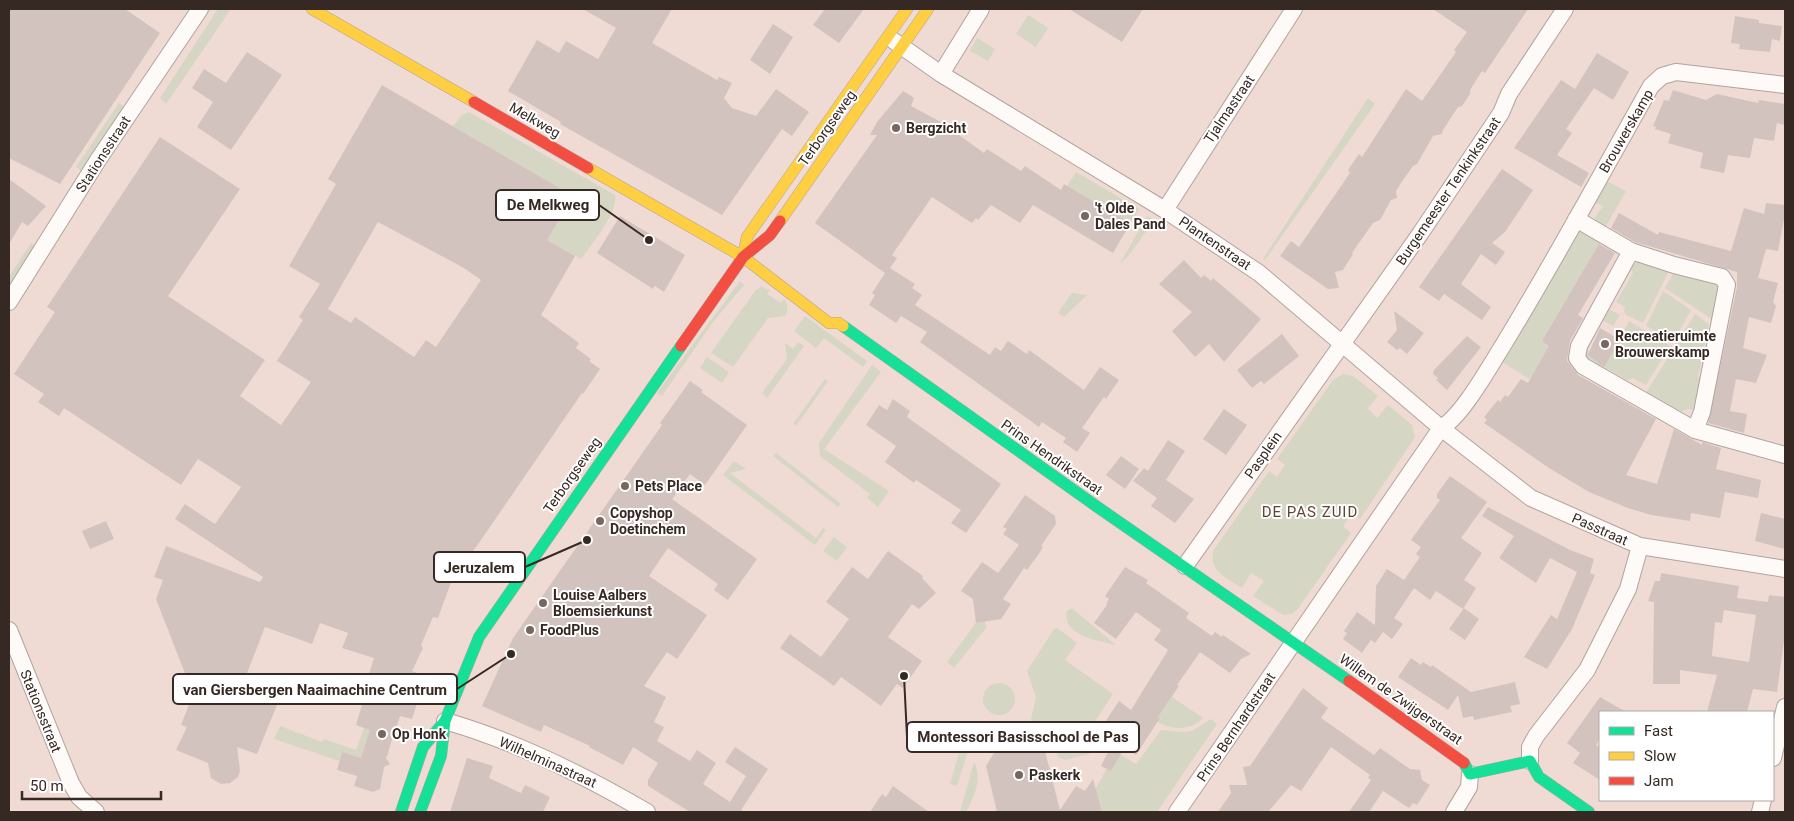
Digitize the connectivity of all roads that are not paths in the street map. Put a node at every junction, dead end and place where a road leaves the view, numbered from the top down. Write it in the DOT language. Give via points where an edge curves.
graph roads {
  1 [pos="200,9"];
  2 [pos="312,9"];
  3 [pos="907,9"];
  4 [pos="928,9"];
  5 [pos="981,9"];
  6 [pos="1294,9"];
  7 [pos="1565,9"];
  8 [pos="888,36"];
  9 [pos="902,47"];
  10 [pos="941,74"];
  11 [pos="1785,85"];
  12 [pos="1165,210"];
  13 [pos="1576,219"];
  14 [pos="1631,251"];
  15 [pos="743,257"];
  16 [pos="796,296"];
  17 [pos="9,302"];
  18 [pos="1342,344"];
  19 [pos="1441,428"];
  20 [pos="1695,430"];
  21 [pos="1785,455"];
  22 [pos="1640,546"];
  23 [pos="1185,566"];
  24 [pos="1785,568"];
  25 [pos="9,630"];
  26 [pos="1294,642"];
  27 [pos="1785,707"];
  28 [pos="445,721"];
  29 [pos="1774,754"];
  30 [pos="1530,761"];
  31 [pos="1470,774"];
  32 [pos="96,812"];
  33 [pos="401,812"];
  34 [pos="420,812"];
  35 [pos="647,812"];
  36 [pos="1178,812"];
  37 [pos="1454,812"];
  38 [pos="1589,812"];
  1 -- 17 [label="street, Stationsstraat" via="98,160"];
  2 -- 15 [label="street, Melkweg"];
  3 -- 8 [label="street, Terborgseweg"];
  4 -- 9 [label="street, Terborgseweg"];
  5 -- 10 [label="street"];
  6 -- 12 [label="street, Tjalmastraat"];
  7 -- 18 [label="street, Burgemeester Tenkinkstraat" via="1509,94 1501,113"];
  8 -- 9 [label="street, Plantenstraat"];
  8 -- 15 [label="street, Terborgseweg" via="747,237"];
  9 -- 10 [label="street, Plantenstraat"];
  9 -- 15 [label="street, Terborgseweg" via="770,235"];
  10 -- 12 [label="street, Plantenstraat"];
  11 -- 13 [label="street, Brouwerskamp" via="1676,72 1662,76 1651,86"];
  12 -- 18 [label="street, Plantenstraat" via="1259,273"];
  13 -- 14 [label="street"];
  13 -- 19 [label="street, Brouwerskamp" via="1551,267 1491,364 1452,422"];
  14 -- 20 [label="street" via="1674,266 1722,277 1727,285 1702,412"];
  14 -- 20 [label="street" via="1579,346 1578,358 1584,366"];
  15 -- 16 [label="street, Melkweg"];
  15 -- 28 [label="street, Terborgseweg" via="478,637"];
  16 -- 23 [label="street, Prins Hendrikstraat" via="829,323 839,323"];
  18 -- 19 [label="street, Plantenstraat"];
  18 -- 23 [label="street, Pasplein"];
  19 -- 22 [label="street, Passtraat" via="1531,498"];
  19 -- 26 [label="street"];
  20 -- 21 [label="street"];
  22 -- 24 [label="street, Passtraat"];
  22 -- 30 [label="street" via="1628,589 1587,670 1536,736 1530,747"];
  23 -- 26 [label="street, Prins Hendrikstraat"];
  25 -- 32 [label="street, Stationsstraat" via="70,783"];
  26 -- 31 [label="street, Willem de Zwijgerstraat" via="1454,754 1467,766"];
  26 -- 36 [label="street, Prins Bernhardstraat"];
  27 -- 29 [label="street"];
  28 -- 33 [label="street, Terborgseweg" via="423,747"];
  28 -- 34 [label="street, Terborgseweg" via="441,756"];
  28 -- 35 [label="street, Wilhelminastraat" via="549,762 602,786"];
  30 -- 31 [label="street"];
  30 -- 38 [label="street" via="1539,777"];
  31 -- 37 [label="street" via="1469,787"];
}
